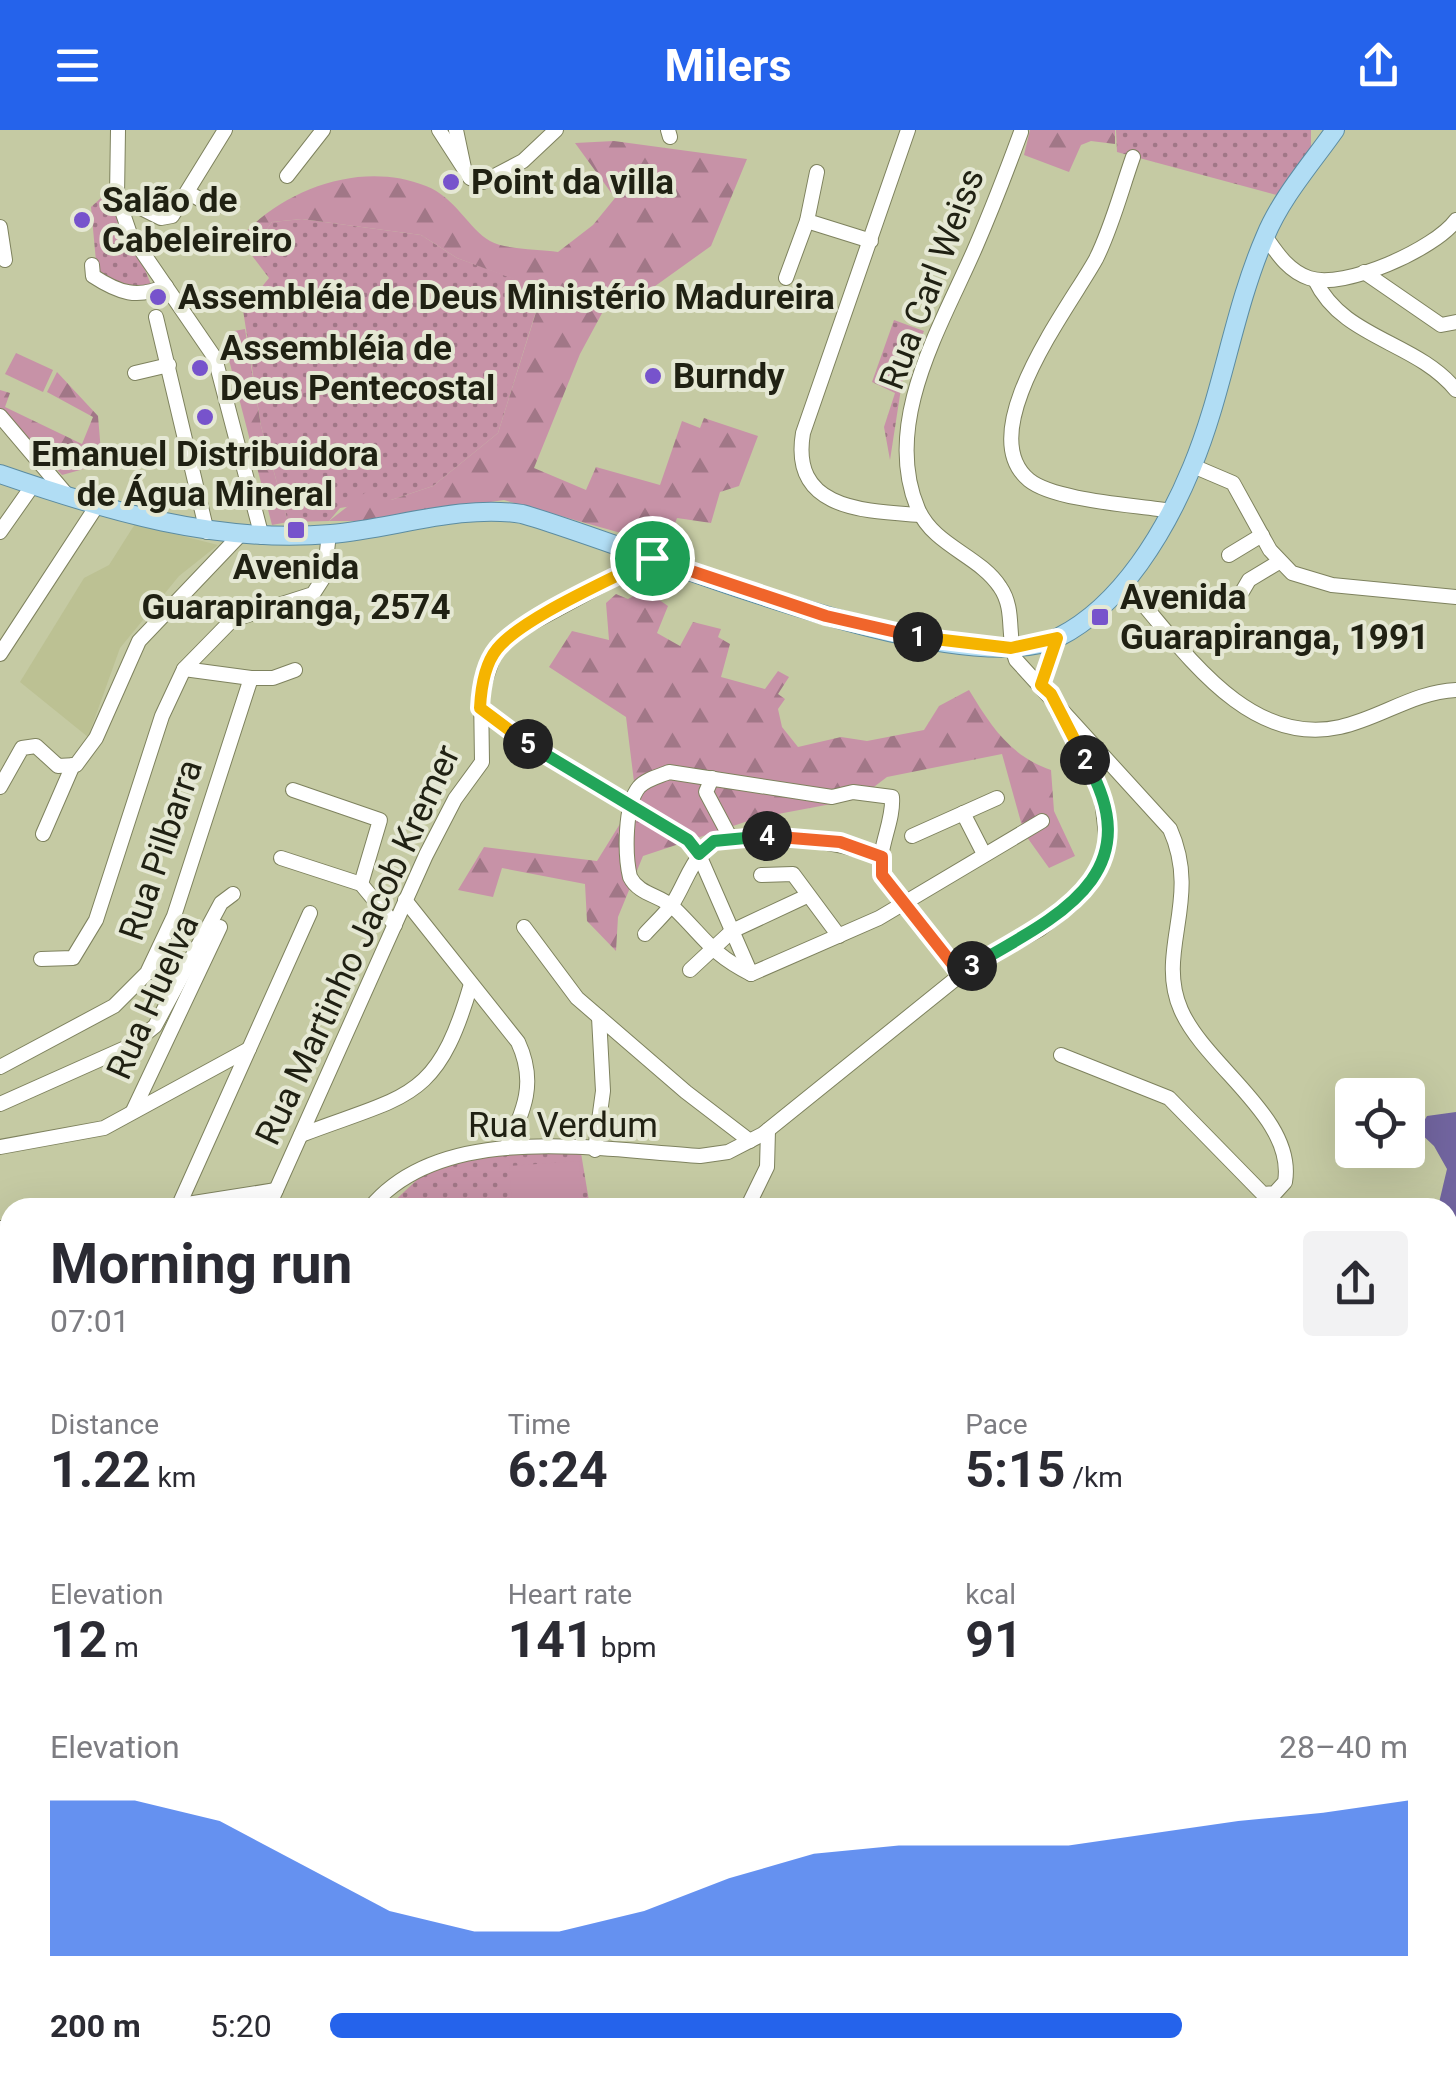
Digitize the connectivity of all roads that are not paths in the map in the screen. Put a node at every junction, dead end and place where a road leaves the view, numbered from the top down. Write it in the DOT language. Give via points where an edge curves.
graph roads {
  1 [pos="118,130"];
  2 [pos="224,130"];
  3 [pos="323,130"];
  4 [pos="439,130"];
  5 [pos="456,130"];
  6 [pos="556,130"];
  7 [pos="908,130"];
  8 [pos="1336,130"];
  9 [pos="1021,132"];
  10 [pos="1133,158"];
  11 [pos="464,168"];
  12 [pos="817,172"];
  13 [pos="288,176"];
  14 [pos="189,193"];
  15 [pos="117,196"];
  16 [pos="216,208"];
  17 [pos="1456,220"];
  18 [pos="807,221"];
  19 [pos="0,227"];
  20 [pos="1265,236"];
  21 [pos="872,241"];
  22 [pos="5,260"];
  23 [pos="92,265"];
  24 [pos="1364,272"];
  25 [pos="786,278"];
  26 [pos="1315,280"];
  27 [pos="166,286"];
  28 [pos="156,317"];
  29 [pos="1456,322"];
  30 [pos="168,365"];
  31 [pos="135,373"];
  32 [pos="1456,390"];
  33 [pos="0,416"];
  34 [pos="1193,466"];
  35 [pos="0,474"];
  36 [pos="32,485"];
  37 [pos="68,496"];
  38 [pos="98,504"];
  39 [pos="1171,510"];
  40 [pos="920,515"];
  41 [pos="0,532"];
  42 [pos="207,532"];
  43 [pos="329,534"];
  44 [pos="240,535"];
  45 [pos="1262,535"];
  46 [pos="262,537"];
  47 [pos="1229,555"];
  48 [pos="652,558"];
  49 [pos="1279,562"];
  50 [pos="1124,582"];
  51 [pos="1242,592"];
  52 [pos="1456,597"];
  53 [pos="1057,638"];
  54 [pos="1011,648"];
  55 [pos="0,654"];
  56 [pos="184,669"];
  57 [pos="295,670"];
  58 [pos="251,678"];
  59 [pos="1046,690"];
  60 [pos="1456,690"];
  61 [pos="480,708"];
  62 [pos="73,765"];
  63 [pos="712,778"];
  64 [pos="0,787"];
  65 [pos="293,790"];
  66 [pos="997,798"];
  67 [pos="631,806"];
  68 [pos="963,813"];
  69 [pos="1042,821"];
  70 [pos="43,834"];
  71 [pos="912,836"];
  72 [pos="730,837"];
  73 [pos="699,854"];
  74 [pos="984,854"];
  75 [pos="882,857"];
  76 [pos="281,858"];
  77 [pos="761,875"];
  78 [pos="361,884"];
  79 [pos="807,896"];
  80 [pos="406,900"];
  81 [pos="902,900"];
  82 [pos="672,905"];
  83 [pos="310,914"];
  84 [pos="395,925"];
  85 [pos="524,927"];
  86 [pos="732,931"];
  87 [pos="645,934"];
  88 [pos="839,936"];
  89 [pos="711,950"];
  90 [pos="41,959"];
  91 [pos="690,970"];
  92 [pos="751,974"];
  93 [pos="961,975"];
  94 [pos="472,984"];
  95 [pos="598,1018"];
  96 [pos="249,1049"];
  97 [pos="1061,1055"];
  98 [pos="0,1067"];
  99 [pos="0,1104"];
  100 [pos="132,1114"];
  101 [pos="768,1130"];
  102 [pos="302,1134"];
  103 [pos="750,1140"];
  104 [pos="0,1146"];
  105 [pos="506,1148"];
  106 [pos="594,1150"];
  107 [pos="276,1190"];
  108 [pos="182,1198"];
  109 [pos="224,1198"];
  110 [pos="272,1198"];
  111 [pos="380,1198"];
  112 [pos="752,1198"];
  1 -- 15 [label="street"];
  2 -- 14 [label="street"];
  3 -- 13 [label="street"];
  4 -- 11 [label="street"];
  5 -- 11 [label="street"];
  6 -- 11 [label="street" via="524,161 483,182"];
  7 -- 21 [label="street"];
  8 -- 20 [label="main road"];
  9 -- 40 [label="street, Rua Carl Weiss" via="918,380 907,457"];
  10 -- 39 [label="street" via="1098,255 1024,383 1012,444 1021,470 1048,490"];
  12 -- 18 [label="street"];
  14 -- 15 [label="street" via="167,218"];
  14 -- 16 [label="street"];
  15 -- 27 [label="street" via="138,250"];
  17 -- 24 [label="street" via="1423,248"];
  18 -- 21 [label="street"];
  18 -- 25 [label="street"];
  19 -- 22 [label="street"];
  20 -- 26 [label="street" via="1285,263"];
  20 -- 34 [label="main road"];
  21 -- 40 [label="street" via="804,433 801,464 811,484 834,501"];
  23 -- 27 [label="street" via="94,276 128,295"];
  24 -- 26 [label="street"];
  24 -- 29 [label="street" via="1441,325"];
  26 -- 32 [label="street" via="1329,304 1344,310 1363,333 1418,356"];
  27 -- 46 [label="street" via="222,374"];
  28 -- 30 [label="street"];
  30 -- 31 [label="street"];
  30 -- 42 [label="street"];
  33 -- 37 [label="street"];
  34 -- 39 [label="main road"];
  34 -- 45 [label="street" via="1233,483"];
  35 -- 36 [label="main road"];
  36 -- 37 [label="main road"];
  36 -- 41 [label="street"];
  37 -- 38 [label="main road"];
  38 -- 42 [label="main road"];
  38 -- 55 [label="street"];
  39 -- 50 [label="main road"];
  40 -- 54 [label="street" via="1004,592"];
  42 -- 44 [label="main road"];
  43 -- 46 [label="main road"];
  43 -- 48 [label="main road" via="506,512"];
  43 -- 56 [label="street" via="324,576 313,594 232,620"];
  44 -- 46 [label="main road"];
  44 -- 62 [label="street" via="139,641 96,738"];
  45 -- 47 [label="street"];
  45 -- 49 [label="street"];
  48 -- 54 [label="main road" via="826,616"];
  48 -- 61 [label="street, Rua Martinho Jacob Kremer" via="505,641 485,674"];
  49 -- 51 [label="street" via="1248,580"];
  49 -- 52 [label="street" via="1332,586"];
  50 -- 53 [label="main road"];
  50 -- 60 [label="street" via="1202,668 1267,722 1331,728 1419,696"];
  53 -- 54 [label="main road"];
  53 -- 59 [label="street"];
  54 -- 59 [label="street"];
  56 -- 58 [label="street"];
  56 -- 90 [label="street" via="162,716 96,920 73,958"];
  57 -- 58 [label="street"];
  58 -- 98 [label="street, Rua Pilbarra" via="174,916 148,973 114,1006"];
  59 -- 93 [label="street, Rua Verdum" via="1101,791 1104,859 1071,906"];
  59 -- 97 [label="street" via="1170,829 1185,878 1174,952 1178,1004 1204,1049 1284,1142 1285,1182 1263,1194 1169,1098"];
  61 -- 67 [label="street"];
  61 -- 80 [label="street, Rua Martinho Jacob Kremer" via="482,762 448,812"];
  62 -- 64 [label="street" via="58,766 36,746 22,748"];
  62 -- 70 [label="street"];
  63 -- 67 [label="street" via="669,772 639,787"];
  63 -- 72 [label="street" via="706,792"];
  63 -- 75 [label="street" via="832,797 892,797 894,816"];
  65 -- 78 [label="street" via="380,820"];
  66 -- 68 [label="street"];
  67 -- 73 [label="street" via="688,840"];
  67 -- 82 [label="street" via="630,878"];
  68 -- 71 [label="street"];
  68 -- 74 [label="street"];
  69 -- 74 [label="street"];
  72 -- 73 [label="street"];
  72 -- 75 [label="street" via="840,842"];
  73 -- 82 [label="street"];
  73 -- 86 [label="street"];
  74 -- 81 [label="street"];
  75 -- 81 [label="street" via="882,875"];
  76 -- 78 [label="street"];
  77 -- 79 [label="street" via="793,874"];
  78 -- 84 [label="street"];
  79 -- 86 [label="street"];
  79 -- 88 [label="street"];
  80 -- 84 [label="street, Rua Martinho Jacob Kremer"];
  80 -- 94 [label="street"];
  81 -- 88 [label="street"];
  81 -- 93 [label="street"];
  82 -- 87 [label="street"];
  82 -- 89 [label="street"];
  83 -- 96 [label="street"];
  84 -- 102 [label="street, Rua Martinho Jacob Kremer"];
  85 -- 95 [label="street"];
  86 -- 89 [label="street"];
  86 -- 92 [label="street"];
  88 -- 92 [label="street"];
  89 -- 91 [label="street"];
  89 -- 92 [label="street"];
  93 -- 101 [label="street, Rua Verdum"];
  94 -- 102 [label="street" via="447,1054 428,1080"];
  94 -- 105 [label="street" via="528,1064 530,1090"];
  95 -- 103 [label="street"];
  95 -- 106 [label="street" via="603,1091"];
  96 -- 100 [label="street"];
  96 -- 108 [label="street"];
  99 -- 100 [label="street, Rua Huelva" via="130,1046 155,1026 221,902 234,892"];
  100 -- 104 [label="street, Rua Huelva" via="92,1132"];
  101 -- 103 [label="street, Rua Verdum"];
  101 -- 112 [label="street" via="767,1167"];
  102 -- 107 [label="street, Rua Martinho Jacob Kremer"];
  103 -- 106 [label="street, Rua Verdum" via="700,1156"];
  105 -- 106 [label="street, Rua Verdum"];
  105 -- 111 [label="street, Rua Verdum" via="439,1158"];
  107 -- 109 [label="street"];
  107 -- 110 [label="street, Rua Martinho Jacob Kremer"];
}
